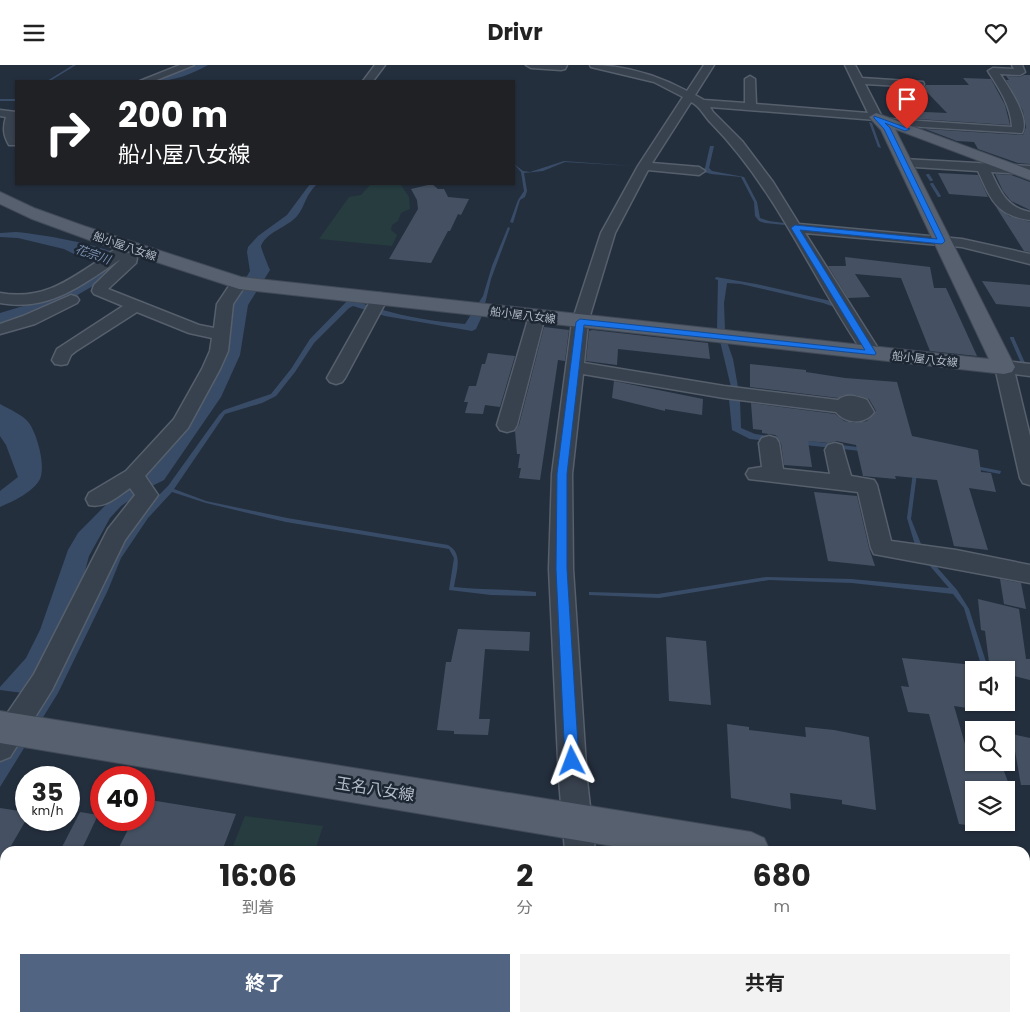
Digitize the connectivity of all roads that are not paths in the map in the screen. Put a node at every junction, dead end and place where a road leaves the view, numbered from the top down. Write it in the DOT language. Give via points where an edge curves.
graph roads {
  1 [pos="189,65"];
  2 [pos="380,65"];
  3 [pos="531,65"];
  4 [pos="562,65"];
  5 [pos="595,65"];
  6 [pos="709,65"];
  7 [pos="850,65"];
  8 [pos="1022,70"];
  9 [pos="750,79"];
  10 [pos="148,80"];
  11 [pos="369,80"];
  12 [pos="858,81"];
  13 [pos="919,84"];
  14 [pos="689,97"];
  15 [pos="702,103"];
  16 [pos="751,106"];
  17 [pos="0,113"];
  18 [pos="879,113"];
  19 [pos="14,141"];
  20 [pos="0,148"];
  21 [pos="903,163"];
  22 [pos="644,166"];
  23 [pos="982,167"];
  24 [pos="1014,169"];
  25 [pos="1030,170"];
  26 [pos="699,171"];
  27 [pos="1030,175"];
  28 [pos="0,197"];
  29 [pos="1030,216"];
  30 [pos="795,228"];
  31 [pos="942,241"];
  32 [pos="124,250"];
  33 [pos="1030,259"];
  34 [pos="240,283"];
  35 [pos="100,288"];
  36 [pos="0,298"];
  37 [pos="136,305"];
  38 [pos="376,305"];
  39 [pos="537,316"];
  40 [pos="580,322"];
  41 [pos="0,329"];
  42 [pos="220,334"];
  43 [pos="872,353"];
  44 [pos="60,360"];
  45 [pos="574,367"];
  46 [pos="1004,367"];
  47 [pos="1030,370"];
  48 [pos="336,378"];
  49 [pos="842,407"];
  50 [pos="507,425"];
  51 [pos="769,443"];
  52 [pos="835,451"];
  53 [pos="1030,478"];
  54 [pos="137,482"];
  55 [pos="842,482"];
  56 [pos="97,499"];
  57 [pos="1030,573"];
  58 [pos="13,733"];
  59 [pos="578,837"];
  60 [pos="689,846"];
  1 -- 10 [label="street"];
  2 -- 11 [label="street"];
  3 -- 4 [label="street"];
  5 -- 14 [label="street" via="658,80"];
  6 -- 14 [label="street"];
  7 -- 12 [label="street"];
  8 -- 18 [label="street" via="993,71 1006,91 1018,121 1018,131"];
  9 -- 16 [label="street"];
  12 -- 13 [label="street"];
  12 -- 18 [label="street"];
  14 -- 15 [label="street"];
  14 -- 22 [label="street"];
  15 -- 16 [label="street"];
  15 -- 30 [label="street" via="708,114 738,144"];
  16 -- 18 [label="street"];
  17 -- 19 [label="street" via="12,114 9,129"];
  18 -- 21 [label="main road"];
  18 -- 24 [label="main road"];
  19 -- 20 [label="street"];
  21 -- 23 [label="street"];
  21 -- 31 [label="main road"];
  22 -- 26 [label="street"];
  22 -- 40 [label="street" via="608,233"];
  23 -- 24 [label="street"];
  23 -- 29 [label="street" via="1006,209 1017,215"];
  24 -- 25 [label="street"];
  24 -- 27 [label="main road"];
  28 -- 32 [label="main road, 船小屋八女線"];
  30 -- 31 [label="street"];
  30 -- 43 [label="street"];
  31 -- 33 [label="street" via="977,245"];
  31 -- 46 [label="main road"];
  32 -- 34 [label="main road, 船小屋八女線"];
  32 -- 35 [label="street" via="128,263"];
  32 -- 36 [label="street" via="68,286 42,298 22,301"];
  34 -- 38 [label="main road, 船小屋八女線"];
  34 -- 42 [label="street" via="225,304"];
  35 -- 37 [label="street" via="100,291"];
  35 -- 41 [label="street" via="29,320"];
  37 -- 42 [label="street" via="195,329"];
  37 -- 44 [label="street" via="70,347"];
  38 -- 39 [label="main road, 船小屋八女線" via="480,309"];
  38 -- 48 [label="street"];
  39 -- 40 [label="main road, 船小屋八女線"];
  39 -- 50 [label="street"];
  40 -- 43 [label="main road, 船小屋八女線"];
  40 -- 45 [label="street"];
  42 -- 54 [label="street" via="219,351 181,423"];
  43 -- 46 [label="main road, 船小屋八女線"];
  45 -- 49 [label="street" via="724,392"];
  45 -- 59 [label="street" via="562,474 562,569"];
  46 -- 47 [label="street"];
  46 -- 53 [label="street"];
  51 -- 55 [label="street" via="765,475"];
  52 -- 55 [label="street"];
  54 -- 56 [label="street"];
  54 -- 58 [label="street" via="147,495 116,535 43,682"];
  55 -- 57 [label="street" via="867,485 882,548"];
  58 -- 59 [label="main road, 玉名八女線"];
  59 -- 60 [label="main road, 玉名八女線"];
}
